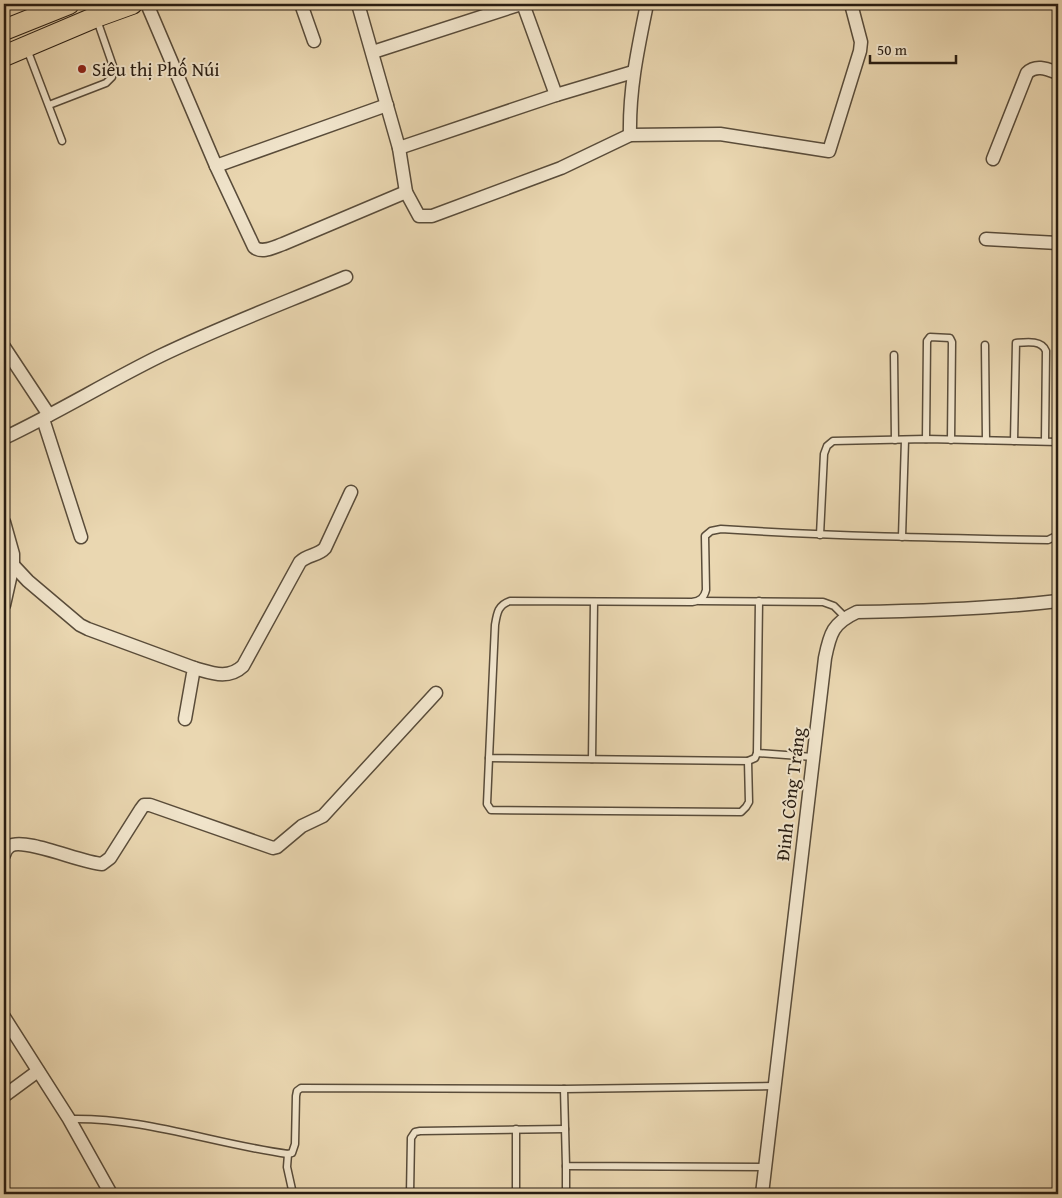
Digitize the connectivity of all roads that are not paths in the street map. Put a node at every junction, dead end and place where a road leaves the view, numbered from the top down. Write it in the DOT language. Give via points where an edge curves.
graph roads {
  1 [pos="69,4"];
  2 [pos="132,4"];
  3 [pos="147,4"];
  4 [pos="301,4"];
  5 [pos="358,4"];
  6 [pos="522,4"];
  7 [pos="647,4"];
  8 [pos="851,4"];
  9 [pos="96,16"];
  10 [pos="4,30"];
  11 [pos="314,41"];
  12 [pos="26,47"];
  13 [pos="372,52"];
  14 [pos="4,56"];
  15 [pos="633,72"];
  16 [pos="1058,73"];
  17 [pos="556,95"];
  18 [pos="49,105"];
  19 [pos="388,105"];
  20 [pos="630,134"];
  21 [pos="62,141"];
  22 [pos="399,148"];
  23 [pos="993,159"];
  24 [pos="216,166"];
  25 [pos="406,192"];
  26 [pos="986,239"];
  27 [pos="1058,243"];
  28 [pos="346,277"];
  29 [pos="986,344"];
  30 [pos="4,347"];
  31 [pos="894,355"];
  32 [pos="46,417"];
  33 [pos="4,438"];
  34 [pos="895,440"];
  35 [pos="905,440"];
  36 [pos="926,440"];
  37 [pos="951,440"];
  38 [pos="986,440"];
  39 [pos="1014,441"];
  40 [pos="1045,441"];
  41 [pos="1058,442"];
  42 [pos="352,492"];
  43 [pos="4,522"];
  44 [pos="820,535"];
  45 [pos="1058,535"];
  46 [pos="81,537"];
  47 [pos="902,537"];
  48 [pos="13,565"];
  49 [pos="699,601"];
  50 [pos="759,601"];
  51 [pos="1058,601"];
  52 [pos="594,602"];
  53 [pos="4,605"];
  54 [pos="845,617"];
  55 [pos="194,668"];
  56 [pos="436,693"];
  57 [pos="185,719"];
  58 [pos="757,753"];
  59 [pos="813,757"];
  60 [pos="489,758"];
  61 [pos="592,759"];
  62 [pos="748,761"];
  63 [pos="4,855"];
  64 [pos="4,1016"];
  65 [pos="38,1072"];
  66 [pos="775,1086"];
  67 [pos="564,1090"];
  68 [pos="4,1096"];
  69 [pos="68,1119"];
  70 [pos="516,1129"];
  71 [pos="565,1129"];
  72 [pos="288,1154"];
  73 [pos="566,1166"];
  74 [pos="765,1167"];
  75 [pos="111,1194"];
  76 [pos="292,1194"];
  77 [pos="410,1194"];
  78 [pos="516,1194"];
  79 [pos="566,1194"];
  80 [pos="762,1194"];
  1 -- 10 [label="main road"];
  2 -- 9 [label="main road"];
  3 -- 24 [label="street"];
  4 -- 11 [label="street"];
  5 -- 13 [label="street"];
  6 -- 13 [label="street"];
  6 -- 17 [label="street"];
  7 -- 15 [label="street"];
  8 -- 20 [label="street" via="861,42 860,52 829,151 720,134"];
  9 -- 12 [label="main road"];
  9 -- 18 [label="lane" via="114,66 112,77 106,83"];
  12 -- 14 [label="main road"];
  12 -- 18 [label="lane"];
  13 -- 19 [label="street"];
  15 -- 17 [label="street"];
  15 -- 20 [label="street"];
  16 -- 23 [label="street" via="1037,67 1027,73"];
  17 -- 22 [label="street"];
  18 -- 21 [label="lane"];
  19 -- 22 [label="street"];
  19 -- 24 [label="street"];
  20 -- 25 [label="street" via="561,168 432,216 419,216"];
  22 -- 25 [label="street"];
  24 -- 25 [label="street" via="254,247 263,251"];
  26 -- 27 [label="street"];
  28 -- 32 [label="street" via="161,356"];
  29 -- 38 [label="lane"];
  30 -- 32 [label="street"];
  31 -- 34 [label="lane"];
  32 -- 33 [label="street"];
  32 -- 46 [label="street"];
  34 -- 35 [label="lane"];
  34 -- 44 [label="lane" via="841,440 827,446"];
  35 -- 36 [label="lane"];
  35 -- 47 [label="lane"];
  36 -- 37 [label="lane"];
  36 -- 37 [label="lane" via="927,341 930,338 950,338 952,342"];
  37 -- 38 [label="lane"];
  38 -- 39 [label="lane"];
  39 -- 40 [label="lane"];
  39 -- 40 [label="lane" via="1016,343 1027,342 1041,344 1046,351"];
  40 -- 41 [label="lane"];
  42 -- 55 [label="street" via="325,548 300,562 243,666 237,672 225,675"];
  43 -- 48 [label="street"];
  44 -- 47 [label="lane"];
  44 -- 49 [label="lane" via="711,531 705,536 706,590"];
  45 -- 47 [label="lane" via="1048,540"];
  48 -- 53 [label="street"];
  48 -- 55 [label="street" via="88,630"];
  49 -- 50 [label="lane"];
  49 -- 52 [label="lane"];
  50 -- 54 [label="lane" via="822,602 834,606"];
  50 -- 58 [label="lane"];
  51 -- 54 [label="street" via="966,610 857,612"];
  52 -- 60 [label="lane" via="510,601 497,611"];
  52 -- 61 [label="lane"];
  54 -- 59 [label="street, Đinh Công Tráng" via="829,638 824,658"];
  55 -- 57 [label="street"];
  56 -- 63 [label="street" via="323,816 302,826 277,847 144,805 110,858 102,864 24,844 11,845"];
  58 -- 59 [label="lane"];
  58 -- 62 [label="lane"];
  59 -- 66 [label="street, Đinh Công Tráng"];
  60 -- 61 [label="lane"];
  60 -- 62 [label="lane" via="487,804 491,810 741,812 749,802"];
  61 -- 62 [label="lane"];
  64 -- 65 [label="street"];
  65 -- 68 [label="street"];
  65 -- 69 [label="street"];
  66 -- 67 [label="lane"];
  66 -- 74 [label="street, Đinh Công Tráng"];
  67 -- 71 [label="lane"];
  67 -- 72 [label="lane" via="301,1088 296,1096 295,1144 292,1153"];
  69 -- 72 [label="lane" via="97,1118 149,1125"];
  69 -- 75 [label="street"];
  70 -- 71 [label="lane"];
  70 -- 77 [label="lane" via="415,1132 411,1138"];
  70 -- 78 [label="lane"];
  71 -- 73 [label="lane"];
  72 -- 76 [label="lane"];
  73 -- 74 [label="lane"];
  73 -- 79 [label="lane"];
  74 -- 80 [label="street, Đinh Công Tráng"];
}
